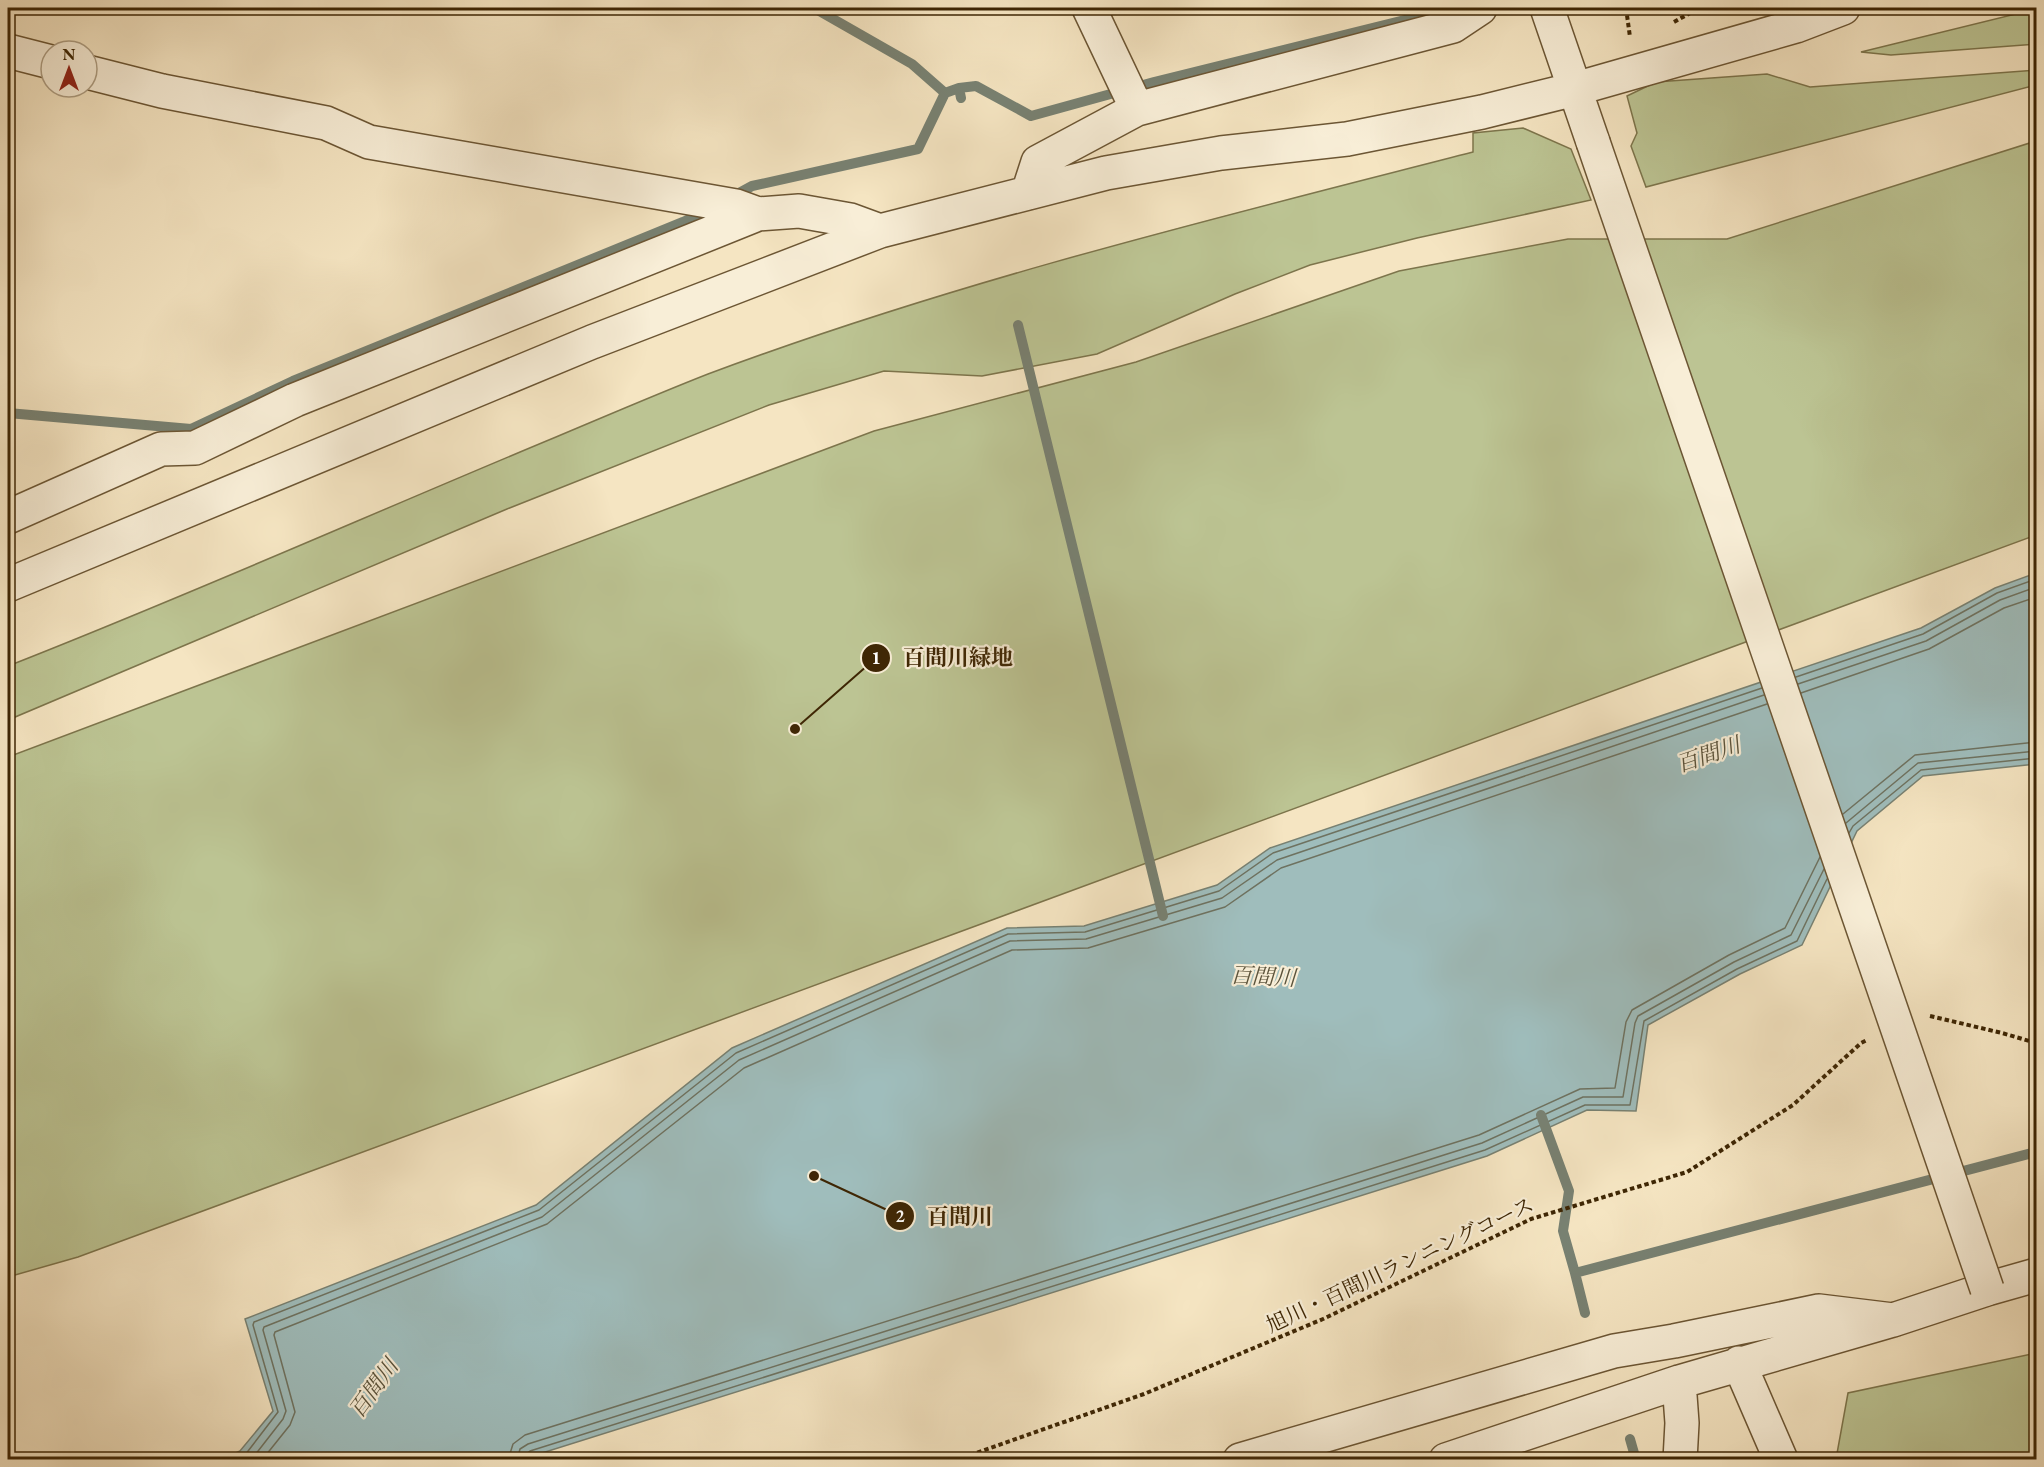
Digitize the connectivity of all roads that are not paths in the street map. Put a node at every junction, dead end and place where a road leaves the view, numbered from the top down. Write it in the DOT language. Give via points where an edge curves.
graph roads {
  1 [pos="1089,8"];
  2 [pos="1479,8"];
  3 [pos="1547,8"];
  4 [pos="1843,8"];
  5 [pos="8,51"];
  6 [pos="39,59"];
  7 [pos="99,75"];
  8 [pos="1575,89"];
  9 [pos="1131,95"];
  10 [pos="1028,193"];
  11 [pos="734,207"];
  12 [pos="880,231"];
  13 [pos="8,518"];
  14 [pos="8,585"];
  15 [pos="2037,1275"];
  16 [pos="1987,1289"];
  17 [pos="1893,1320"];
  18 [pos="1739,1363"];
  19 [pos="1678,1382"];
  20 [pos="1513,1447"];
  21 [pos="1240,1460"];
  22 [pos="1446,1460"];
  23 [pos="1680,1460"];
  24 [pos="1781,1460"];
  1 -- 9 [label="street"];
  2 -- 9 [label="street" via="1454,26"];
  3 -- 8 [label="street"];
  4 -- 8 [label="street" via="1796,26"];
  5 -- 6 [label="street"];
  7 -- 11 [label="street" via="326,123 369,142"];
  8 -- 10 [label="street" via="1347,139 1221,153 1106,173"];
  8 -- 16 [label="street, bridge"];
  9 -- 10 [label="street" via="1038,162"];
  10 -- 12 [label="street"];
  11 -- 12 [label="street" via="799,211 850,220"];
  11 -- 13 [label="street" via="195,448 161,449"];
  12 -- 14 [label="street" via="592,342"];
  15 -- 16 [label="street"];
  16 -- 17 [label="street"];
  17 -- 18 [label="street"];
  17 -- 21 [label="street" via="1819,1311 1614,1352"];
  18 -- 19 [label="street"];
  18 -- 24 [label="street"];
  19 -- 20 [label="street"];
  19 -- 23 [label="street"];
  20 -- 22 [label="street"];
}
